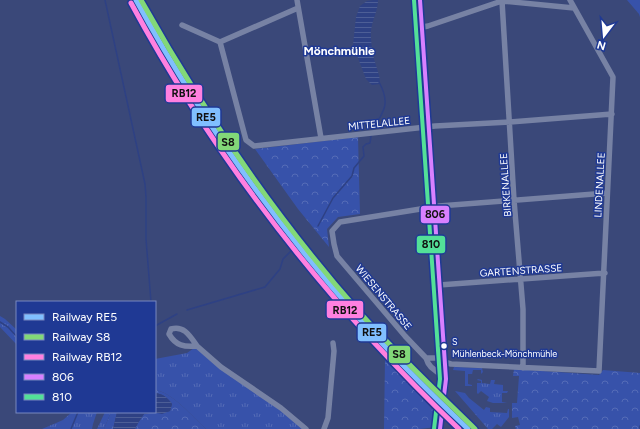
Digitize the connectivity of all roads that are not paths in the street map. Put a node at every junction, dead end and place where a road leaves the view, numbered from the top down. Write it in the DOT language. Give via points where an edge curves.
graph roads {
  1 [pos="297,0"];
  2 [pos="420,0"];
  3 [pos="502,0"];
  4 [pos="570,0"];
  5 [pos="517,1"];
  6 [pos="298,8"];
  7 [pos="574,8"];
  8 [pos="182,25"];
  9 [pos="423,27"];
  10 [pos="220,42"];
  11 [pos="612,114"];
  12 [pos="510,122"];
  13 [pos="429,127"];
  14 [pos="321,138"];
  15 [pos="607,193"];
  16 [pos="514,200"];
  17 [pos="435,208"];
  18 [pos="605,273"];
  19 [pos="521,278"];
  20 [pos="439,285"];
  21 [pos="333,343"];
  22 [pos="197,346"];
  23 [pos="426,358"];
  24 [pos="444,362"];
  25 [pos="523,368"];
  26 [pos="446,375"];
  27 [pos="306,429"];
  28 [pos="324,429"];
  29 [pos="440,429"];
  1 -- 6 [label="street"];
  2 -- 9 [label="street"];
  3 -- 5 [label="street"];
  3 -- 9 [label="street"];
  3 -- 12 [label="street, BIRKENALLEE"];
  4 -- 7 [label="street, LINDENALLEE"];
  5 -- 7 [label="street"];
  6 -- 10 [label="street"];
  6 -- 14 [label="street"];
  7 -- 11 [label="street, LINDENALLEE" via="613,77"];
  8 -- 10 [label="street"];
  9 -- 13 [label="street"];
  10 -- 14 [label="street, MITTELALLEE" via="246,140 254,146"];
  11 -- 12 [label="street, MITTELALLEE"];
  11 -- 15 [label="street, LINDENALLEE"];
  12 -- 13 [label="street, MITTELALLEE"];
  12 -- 16 [label="street, BIRKENALLEE"];
  13 -- 14 [label="street, MITTELALLEE"];
  13 -- 17 [label="street"];
  15 -- 16 [label="street"];
  15 -- 18 [label="street, LINDENALLEE"];
  16 -- 17 [label="street"];
  16 -- 19 [label="street, BIRKENALLEE"];
  17 -- 20 [label="street"];
  17 -- 23 [label="street, WIESENSTRASSE" via="340,222 332,231 337,256"];
  18 -- 19 [label="street, GARTENSTRASSE"];
  18 -- 25 [label="street, LINDENALLEE" via="599,371"];
  19 -- 20 [label="street, GARTENSTRASSE"];
  19 -- 25 [label="street, BIRKENALLEE"];
  20 -- 24 [label="street"];
  21 -- 28 [label="street" via="328,418"];
  22 -- 22 [label="street" via="183,329 171,329 169,334 173,341 182,346"];
  22 -- 27 [label="street" via="221,367 281,408"];
  23 -- 24 [label="street" via="438,358"];
  23 -- 26 [label="street, WIESENSTRASSE" via="432,367"];
  24 -- 25 [label="street"];
  24 -- 26 [label="street"];
  26 -- 29 [label="street"];
}
